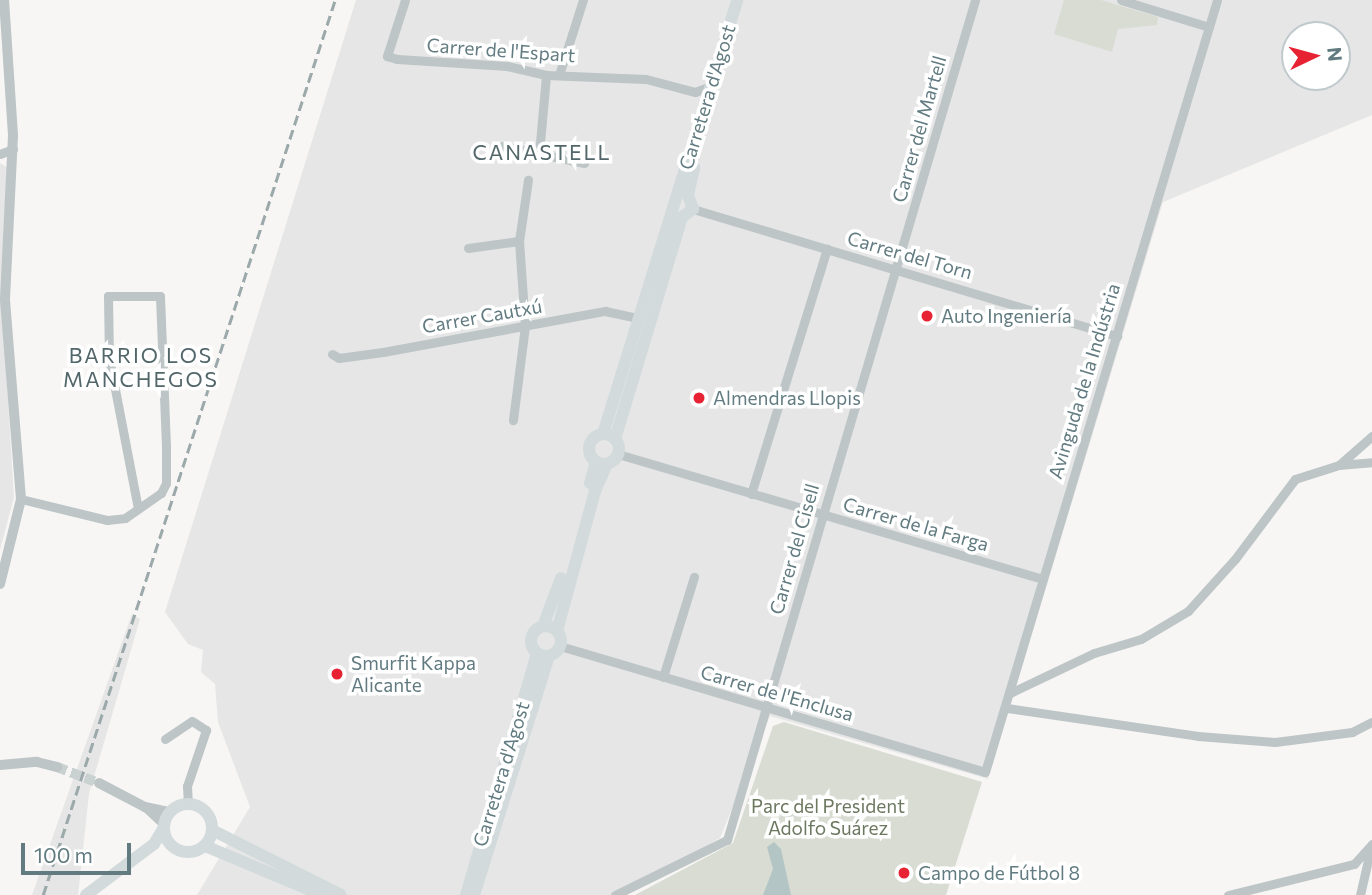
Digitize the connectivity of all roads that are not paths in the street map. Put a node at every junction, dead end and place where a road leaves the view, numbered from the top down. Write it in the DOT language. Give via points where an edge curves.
graph roads {
  1 [pos="4,0"];
  2 [pos="405,0"];
  3 [pos="583,0"];
  4 [pos="737,0"];
  5 [pos="744,0"];
  6 [pos="975,0"];
  7 [pos="1121,0"];
  8 [pos="1217,0"];
  9 [pos="1209,27"];
  10 [pos="3,48"];
  11 [pos="546,75"];
  12 [pos="559,75"];
  13 [pos="711,86"];
  14 [pos="695,92"];
  15 [pos="705,106"];
  16 [pos="502,146"];
  17 [pos="13,149"];
  18 [pos="0,154"];
  19 [pos="539,154"];
  20 [pos="584,163"];
  21 [pos="528,180"];
  22 [pos="683,195"];
  23 [pos="693,209"];
  24 [pos="677,213"];
  25 [pos="519,241"];
  26 [pos="468,248"];
  27 [pos="827,249"];
  28 [pos="896,269"];
  29 [pos="639,318"];
  30 [pos="525,326"];
  31 [pos="1117,336"];
  32 [pos="332,354"];
  33 [pos="513,420"];
  34 [pos="1372,436"];
  35 [pos="609,437"];
  36 [pos="618,453"];
  37 [pos="1372,462"];
  38 [pos="601,463"];
  39 [pos="1339,465"];
  40 [pos="751,494"];
  41 [pos="21,499"];
  42 [pos="138,508"];
  43 [pos="821,515"];
  44 [pos="694,577"];
  45 [pos="1042,579"];
  46 [pos="0,584"];
  47 [pos="543,626"];
  48 [pos="557,631"];
  49 [pos="560,646"];
  50 [pos="543,654"];
  51 [pos="663,677"];
  52 [pos="1010,693"];
  53 [pos="765,708"];
  54 [pos="1007,708"];
  55 [pos="1372,722"];
  56 [pos="165,739"];
  57 [pos="0,766"];
  58 [pos="57,767"];
  59 [pos="985,772"];
  60 [pos="99,783"];
  61 [pos="188,803"];
  62 [pos="165,821"];
  63 [pos="212,830"];
  64 [pos="1372,845"];
  65 [pos="205,846"];
  66 [pos="177,850"];
  67 [pos="86,895"];
  68 [pos="98,895"];
  69 [pos="322,895"];
  70 [pos="341,895"];
  71 [pos="466,895"];
  72 [pos="474,895"];
  73 [pos="615,895"];
  74 [pos="1228,895"];
  75 [pos="1360,895"];
  1 -- 10 [label="street"];
  2 -- 11 [label="street, Carrer de l'Espart" via="387,56 508,66"];
  3 -- 12 [label="street"];
  4 -- 13 [label="main road, Carretera d'Agost"];
  5 -- 22 [label="main road, Carretera d'Agost"];
  6 -- 28 [label="street, Carrer del Martell"];
  7 -- 9 [label="street"];
  8 -- 9 [label="street, Avinguda de la Indústria"];
  9 -- 31 [label="street, Avinguda de la Indústria"];
  10 -- 17 [label="street"];
  11 -- 12 [label="street, Carrer de l'Espart"];
  11 -- 19 [label="street"];
  12 -- 14 [label="street, Carrer de l'Espart" via="646,79"];
  13 -- 14 [label="street"];
  13 -- 15 [label="main road, Carretera d'Agost"];
  14 -- 15 [label="street"];
  15 -- 22 [label="main road, Carretera d'Agost"];
  16 -- 19 [label="street"];
  17 -- 18 [label="street"];
  17 -- 41 [label="street" via="5,299"];
  19 -- 20 [label="street"];
  21 -- 25 [label="street"];
  22 -- 23 [label="main road"];
  22 -- 24 [label="main road"];
  23 -- 24 [label="main road"];
  23 -- 27 [label="street, Carrer del Torn"];
  24 -- 29 [label="main road"];
  24 -- 35 [label="main road"];
  25 -- 26 [label="street"];
  25 -- 30 [label="street"];
  27 -- 28 [label="street, Carrer del Torn"];
  27 -- 40 [label="street"];
  28 -- 31 [label="street, Carrer del Torn"];
  28 -- 43 [label="street, Carrer del Cisell"];
  29 -- 30 [label="street, Carrer Cautxú" via="605,311"];
  29 -- 35 [label="main road"];
  30 -- 32 [label="street, Carrer Cautxú" via="340,358"];
  30 -- 33 [label="street"];
  31 -- 45 [label="street, Avinguda de la Indústria"];
  34 -- 39 [label="street"];
  35 -- 36 [label="main road"];
  35 -- 38 [label="main road" via="590,445"];
  36 -- 38 [label="main road"];
  36 -- 40 [label="street, Carrer de la Farga"];
  37 -- 39 [label="street"];
  38 -- 47 [label="main road"];
  38 -- 48 [label="main road"];
  39 -- 52 [label="street" via="1295,479 1188,611 1141,639 1094,653"];
  40 -- 43 [label="street, Carrer de la Farga"];
  41 -- 42 [label="street" via="107,520 125,518"];
  41 -- 46 [label="street"];
  42 -- 42 [label="street" via="109,358 108,296 160,296 166,483"];
  43 -- 45 [label="street, Carrer de la Farga"];
  43 -- 53 [label="street, Carrer del Cisell"];
  44 -- 51 [label="street"];
  45 -- 52 [label="street, Avinguda de la Indústria"];
  47 -- 48 [label="main road"];
  47 -- 50 [label="main road" via="532,635"];
  48 -- 49 [label="main road"];
  49 -- 50 [label="main road"];
  49 -- 51 [label="street, Carrer de l'Enclusa"];
  50 -- 71 [label="main road, Carretera d'Agost"];
  50 -- 72 [label="main road, Carretera d'Agost"];
  51 -- 53 [label="street, Carrer de l'Enclusa"];
  52 -- 54 [label="street, Avinguda de la Indústria"];
  53 -- 59 [label="street, Carrer de l'Enclusa"];
  53 -- 73 [label="street, Carrer del Cisell" via="727,840"];
  54 -- 55 [label="street" via="1198,736 1275,742 1352,732"];
  54 -- 59 [label="street, Avinguda de la Indústria"];
  56 -- 61 [label="street" via="192,721 206,730 187,786"];
  57 -- 58 [label="street" via="37,762"];
  60 -- 62 [label="street"];
  61 -- 62 [label="main road"];
  61 -- 63 [label="main road" via="207,812"];
  62 -- 66 [label="main road" via="166,841"];
  62 -- 67 [label="main road" via="154,844"];
  63 -- 65 [label="main road"];
  63 -- 70 [label="main road"];
  64 -- 74 [label="street" via="1354,864"];
  64 -- 75 [label="street"];
  65 -- 66 [label="main road" via="188,852"];
  65 -- 69 [label="main road"];
  66 -- 68 [label="main road" via="159,851"];
}
